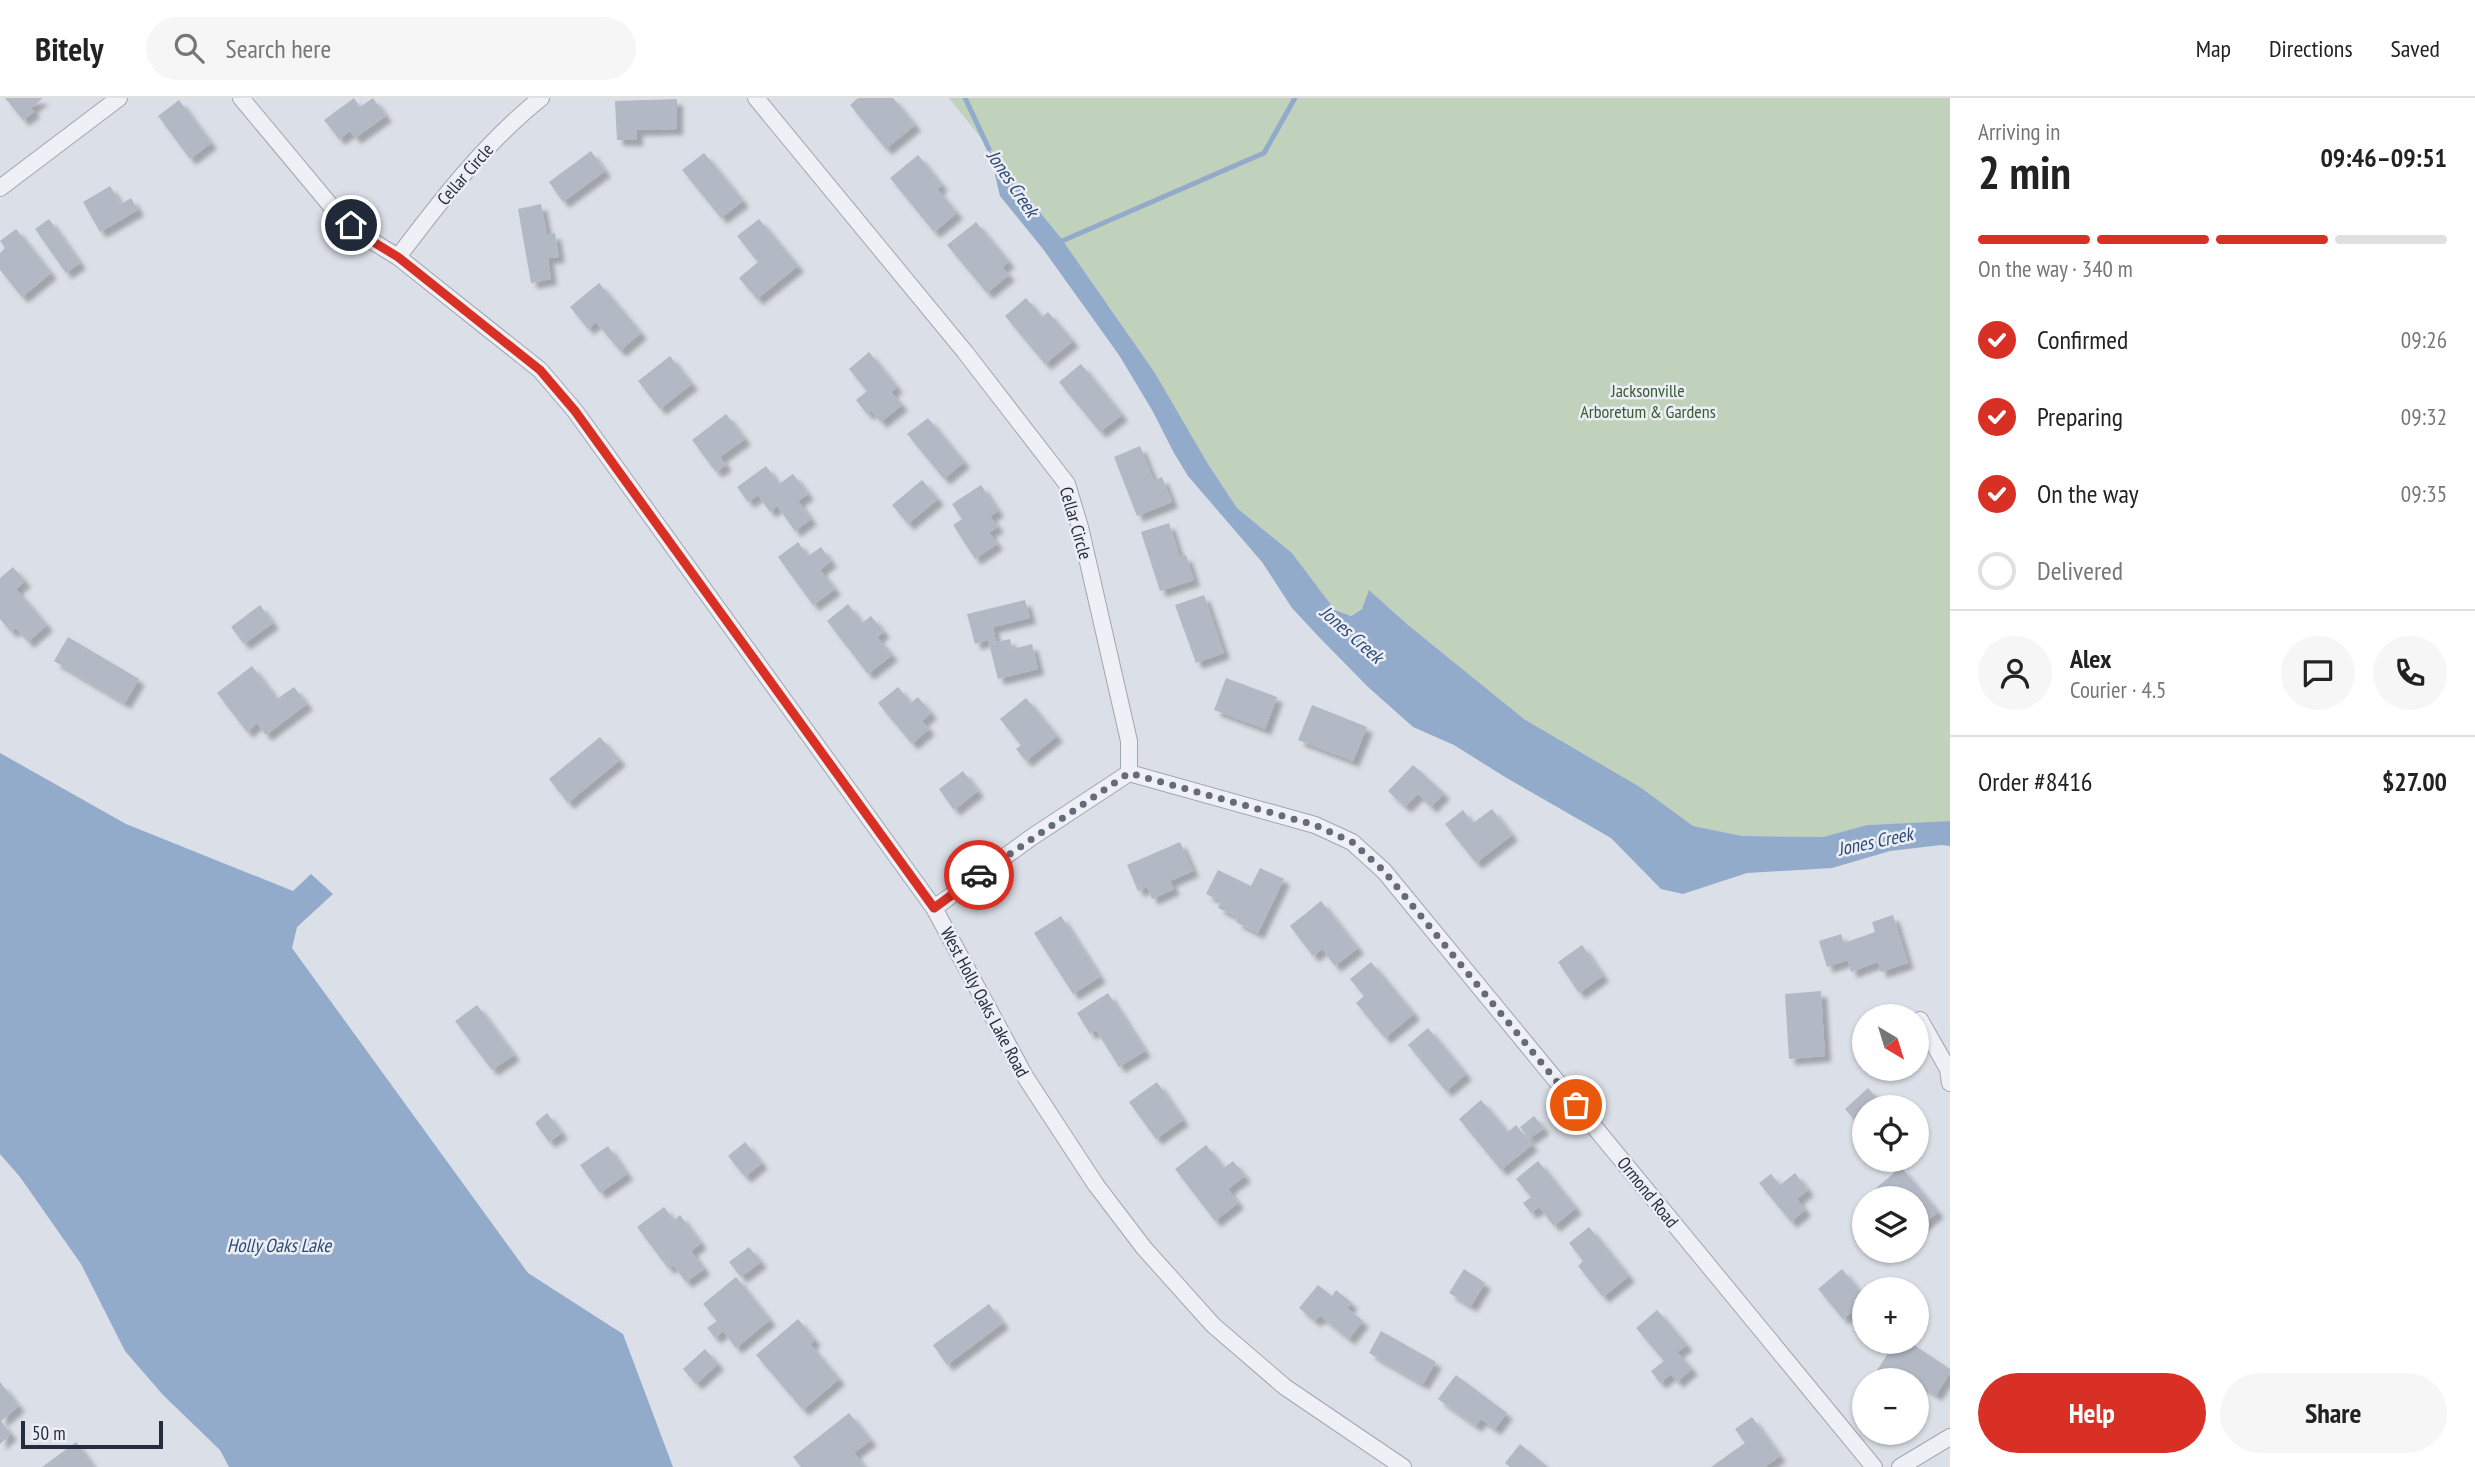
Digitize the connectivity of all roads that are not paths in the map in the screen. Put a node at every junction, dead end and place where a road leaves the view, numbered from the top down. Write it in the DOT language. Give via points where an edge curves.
graph roads {
  1 [pos="119,98"];
  2 [pos="241,98"];
  3 [pos="541,98"];
  4 [pos="756,98"];
  5 [pos="3,180"];
  6 [pos="398,257"];
  7 [pos="1129,773"];
  8 [pos="934,908"];
  9 [pos="1929,1036"];
  10 [pos="1950,1083"];
  11 [pos="1950,1437"];
  12 [pos="1403,1467"];
  13 [pos="1874,1467"];
  14 [pos="1900,1467"];
  1 -- 5 [label="street"];
  2 -- 6 [label="street, West Holly Oaks Lake Road" via="336,212"];
  3 -- 6 [label="street, Cellar Circle" via="451,187"];
  4 -- 7 [label="street, Cellar Circle" via="1067,484 1129,741"];
  6 -- 8 [label="street, West Holly Oaks Lake Road" via="540,370 575,411"];
  7 -- 8 [label="street"];
  7 -- 13 [label="street, Ormond Road" via="1315,825 1352,842 1376,864"];
  8 -- 12 [label="street, West Holly Oaks Lake Road" via="1026,1078 1096,1185 1144,1248 1213,1325 1285,1387"];
  9 -- 10 [label="street" via="1948,1069"];
  11 -- 14 [label="street"];
}
